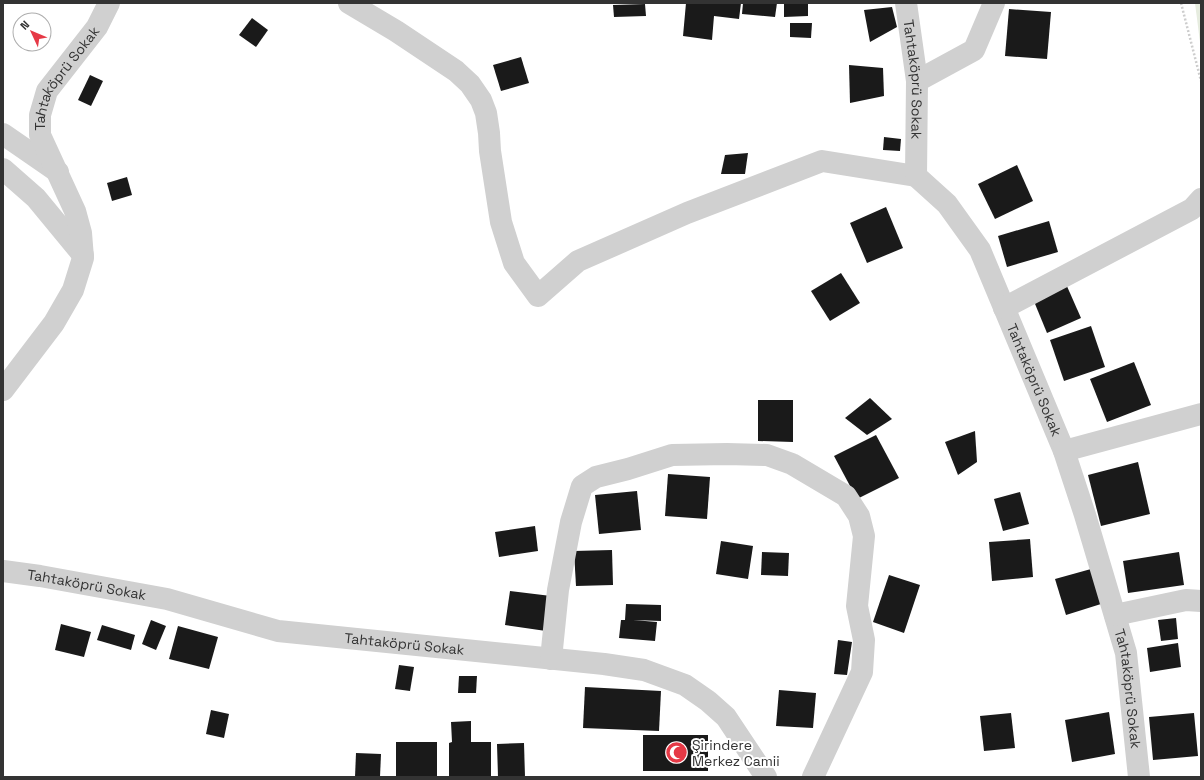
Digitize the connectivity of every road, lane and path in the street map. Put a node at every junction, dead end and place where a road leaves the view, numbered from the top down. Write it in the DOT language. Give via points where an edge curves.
graph roads {
  1 [pos="109,3"];
  2 [pos="349,3"];
  3 [pos="906,3"];
  4 [pos="994,3"];
  5 [pos="1181,3"];
  6 [pos="917,81"];
  7 [pos="1201,81"];
  8 [pos="3,134"];
  9 [pos="3,169"];
  10 [pos="58,172"];
  11 [pos="916,176"];
  12 [pos="1201,199"];
  13 [pos="83,255"];
  14 [pos="1004,308"];
  15 [pos="3,390"];
  16 [pos="1201,414"];
  17 [pos="1064,451"];
  18 [pos="3,571"];
  19 [pos="1201,601"];
  20 [pos="1115,615"];
  21 [pos="551,659"];
  22 [pos="766,777"];
  23 [pos="813,777"];
  24 [pos="1139,777"];
  1 -- 10 [label="street, Tahtaköprü Sokak" via="97,27 48,91 40,115 40,135"];
  2 -- 11 [label="street" via="456,71 470,84 481,100 486,113 501,222 514,263 538,296 578,261 687,213 822,161"];
  3 -- 6 [label="street, Tahtaköprü Sokak"];
  4 -- 6 [label="street" via="974,50"];
  5 -- 7 [label="path"];
  6 -- 11 [label="street, Tahtaköprü Sokak"];
  8 -- 10 [label="street"];
  9 -- 13 [label="street" via="36,198"];
  10 -- 13 [label="street, Tahtaköprü Sokak" via="75,211"];
  11 -- 14 [label="street, Tahtaköprü Sokak" via="947,204 980,250"];
  12 -- 14 [label="street" via="1192,208"];
  13 -- 15 [label="street, Tahtaköprü Sokak" via="73,290 62,309"];
  14 -- 17 [label="street, Tahtaköprü Sokak"];
  16 -- 17 [label="street"];
  17 -- 20 [label="street, Tahtaköprü Sokak"];
  18 -- 21 [label="street, Tahtaköprü Sokak" via="167,599 278,631"];
  19 -- 20 [label="street" via="1186,600"];
  20 -- 24 [label="street, Tahtaköprü Sokak" via="1126,653"];
  21 -- 22 [label="street, Tahtaköprü Sokak" via="644,670 684,685 726,717"];
  21 -- 23 [label="street" via="558,590 571,522 582,486 596,477 672,455 767,455 792,464 846,496 859,516 864,536 857,606 864,640 862,672"];
}
